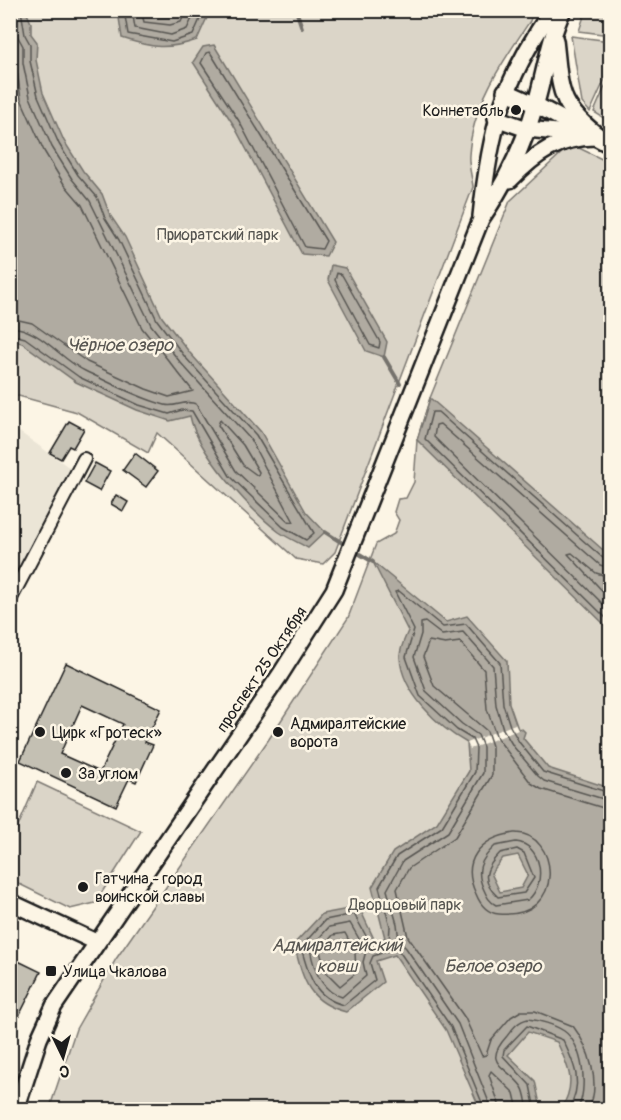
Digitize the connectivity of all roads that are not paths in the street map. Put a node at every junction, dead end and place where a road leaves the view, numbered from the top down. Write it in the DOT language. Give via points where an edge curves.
graph roads {
  1 [pos="552,10"];
  2 [pos="563,10"];
  3 [pos="554,31"];
  4 [pos="505,91"];
  5 [pos="536,105"];
  6 [pos="496,118"];
  7 [pos="527,129"];
  8 [pos="606,141"];
  9 [pos="504,186"];
  10 [pos="481,219"];
  11 [pos="84,459"];
  12 [pos="10,600"];
  13 [pos="10,902"];
  14 [pos="96,942"];
  15 [pos="16,1110"];
  1 -- 4 [label="main road"];
  2 -- 3 [label="main road"];
  3 -- 5 [label="main road"];
  3 -- 8 [label="main road" via="567,106"];
  4 -- 5 [label="main road"];
  4 -- 6 [label="main road"];
  5 -- 7 [label="main road"];
  5 -- 8 [label="main road"];
  6 -- 7 [label="main road"];
  6 -- 10 [label="main road"];
  7 -- 8 [label="main road" via="557,130"];
  7 -- 9 [label="main road"];
  8 -- 9 [label="main road" via="563,141 524,165"];
  9 -- 10 [label="main road"];
  10 -- 14 [label="main road, проспект 25 Октября" via="334,590"];
  11 -- 12 [label="street"];
  13 -- 14 [label="main road"];
  14 -- 15 [label="main road, проспект 25 Октября" via="45,1022"];
}
